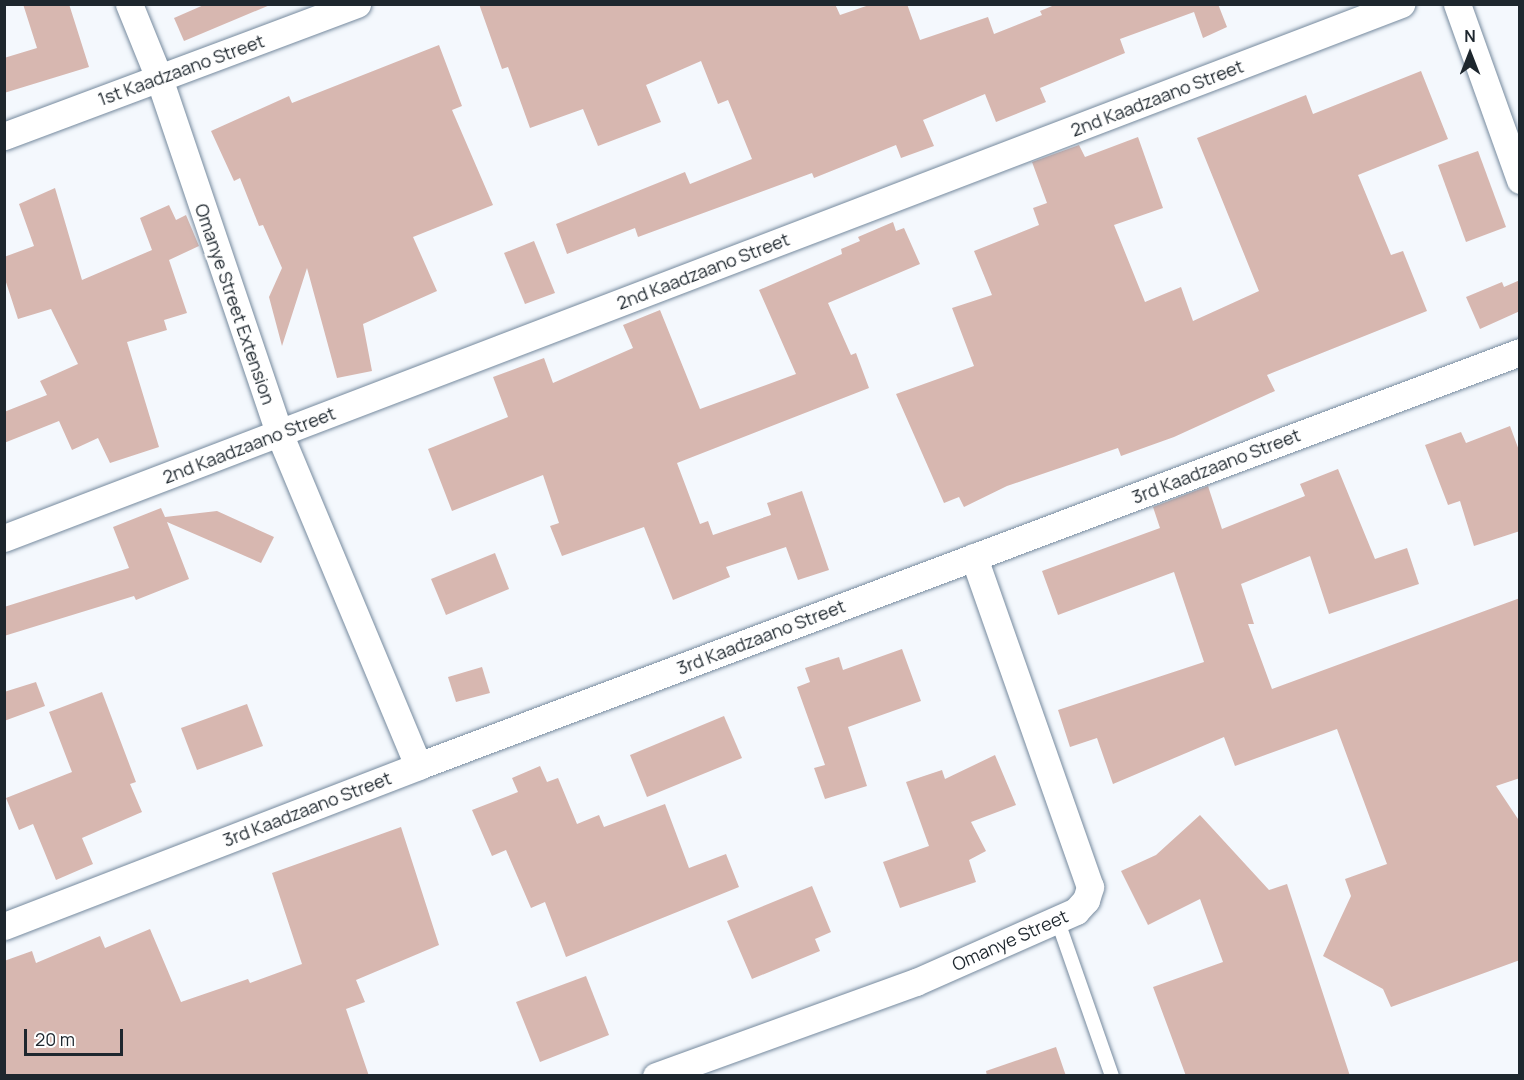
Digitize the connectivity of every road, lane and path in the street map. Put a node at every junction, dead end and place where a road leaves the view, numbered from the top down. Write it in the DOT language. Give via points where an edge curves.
graph roads {
  1 [pos="129,4"];
  2 [pos="357,4"];
  3 [pos="1401,4"];
  4 [pos="1457,4"];
  5 [pos="159,78"];
  6 [pos="4,136"];
  7 [pos="1520,180"];
  8 [pos="1520,352"];
  9 [pos="279,433"];
  10 [pos="4,538"];
  11 [pos="974,557"];
  12 [pos="418,766"];
  13 [pos="1057,919"];
  14 [pos="4,926"];
  15 [pos="656,1076"];
  16 [pos="1112,1076"];
  1 -- 5 [label="street, Omanye Street Extension"];
  2 -- 5 [label="street, 1st Kaadzaano Street"];
  3 -- 9 [label="street, 2nd Kaadzaano Street"];
  4 -- 7 [label="street"];
  5 -- 6 [label="street, 1st Kaadzaano Street"];
  5 -- 9 [label="street, Omanye Street Extension"];
  8 -- 11 [label="street, 3rd Kaadzaano Street"];
  9 -- 10 [label="street, 2nd Kaadzaano Street"];
  9 -- 12 [label="street, Omanye Street Extension"];
  11 -- 12 [label="street, 3rd Kaadzaano Street"];
  11 -- 13 [label="street, Omanye Street" via="1090,887 1086,900 1076,910"];
  12 -- 14 [label="street, 3rd Kaadzaano Street"];
  13 -- 15 [label="street, Omanye Street" via="916,982"];
  13 -- 16 [label="lane"];
}
